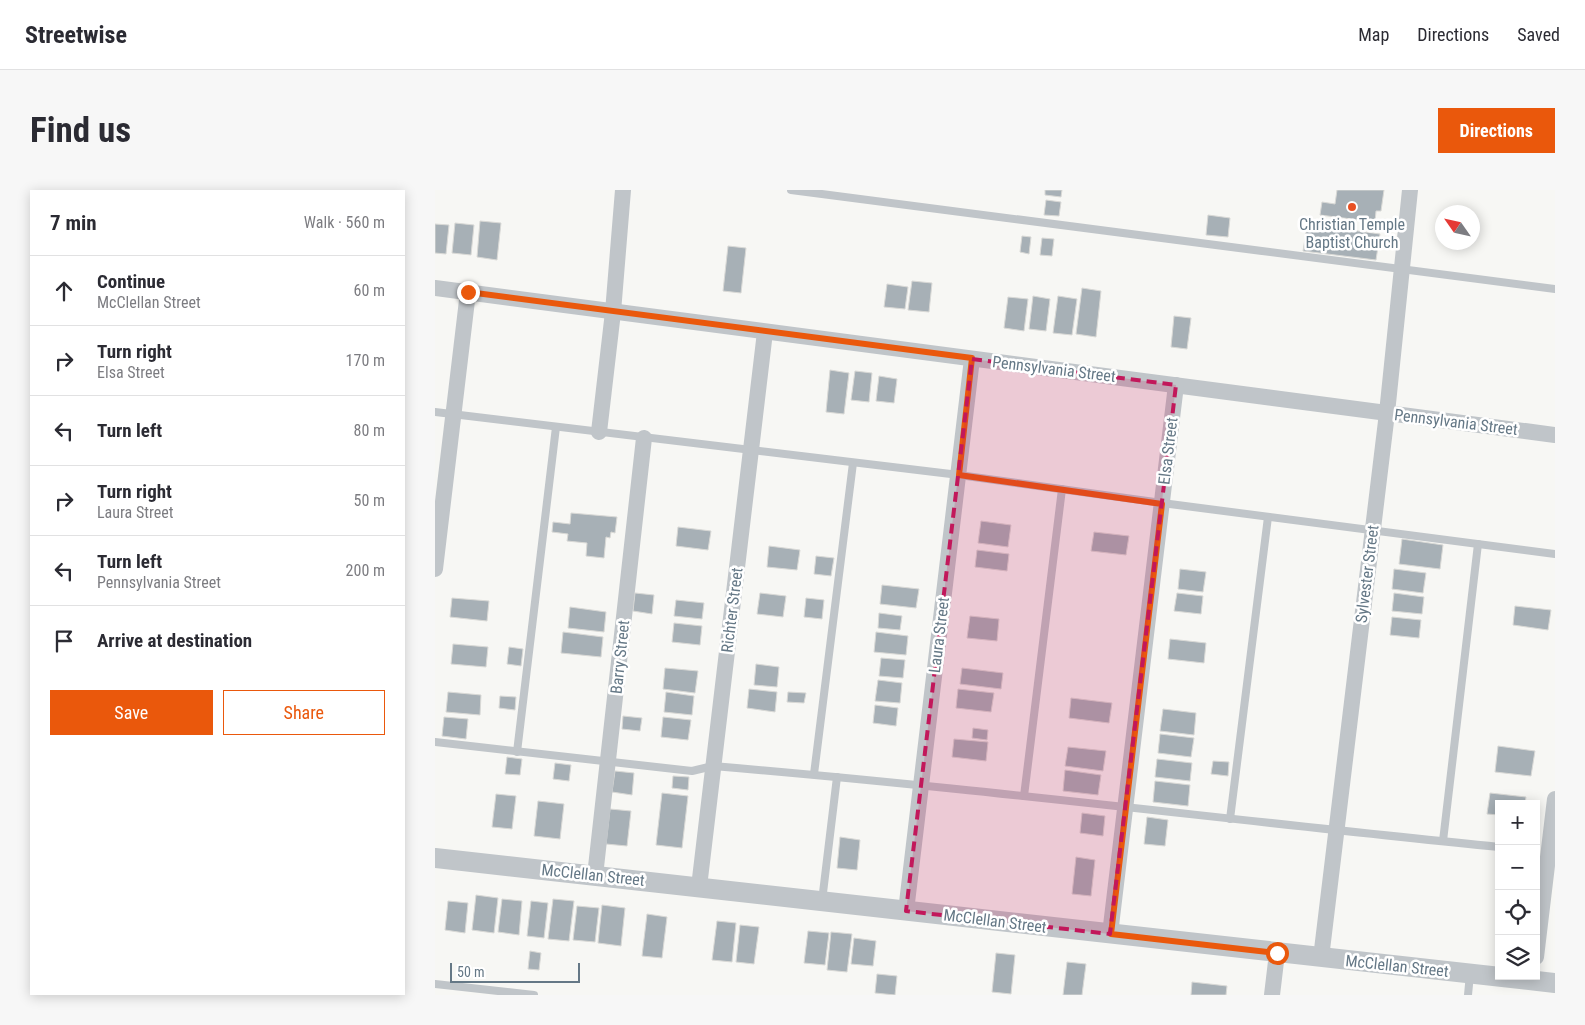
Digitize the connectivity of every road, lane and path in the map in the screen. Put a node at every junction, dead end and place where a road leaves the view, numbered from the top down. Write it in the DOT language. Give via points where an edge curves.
graph roads {
  1 [pos="623,190"];
  2 [pos="791,190"];
  3 [pos="1410,190"];
  4 [pos="1401,268"];
  5 [pos="435,288"];
  6 [pos="1555,288"];
  7 [pos="468,292"];
  8 [pos="613,312"];
  9 [pos="765,332"];
  10 [pos="972,358"];
  11 [pos="1176,385"];
  12 [pos="435,412"];
  13 [pos="1387,413"];
  14 [pos="453,414"];
  15 [pos="556,427"];
  16 [pos="599,432"];
  17 [pos="1555,434"];
  18 [pos="644,438"];
  19 [pos="750,450"];
  20 [pos="853,463"];
  21 [pos="959,475"];
  22 [pos="1062,490"];
  23 [pos="1162,504"];
  24 [pos="1268,517"];
  25 [pos="1373,531"];
  26 [pos="437,543"];
  27 [pos="1478,544"];
  28 [pos="1555,554"];
  29 [pos="435,570"];
  30 [pos="435,742"];
  31 [pos="517,752"];
  32 [pos="608,762"];
  33 [pos="713,766"];
  34 [pos="815,774"];
  35 [pos="837,777"];
  36 [pos="921,785"];
  37 [pos="1025,796"];
  38 [pos="1555,799"];
  39 [pos="1126,806"];
  40 [pos="1230,818"];
  41 [pos="1336,831"];
  42 [pos="1443,841"];
  43 [pos="1495,847"];
  44 [pos="1549,852"];
  45 [pos="435,858"];
  46 [pos="595,876"];
  47 [pos="699,887"];
  48 [pos="822,901"];
  49 [pos="906,911"];
  50 [pos="1111,934"];
  51 [pos="1539,935"];
  52 [pos="1277,953"];
  53 [pos="1321,958"];
  54 [pos="1470,974"];
  55 [pos="1495,976"];
  56 [pos="1540,979"];
  57 [pos="1555,983"];
  58 [pos="435,984"];
  59 [pos="534,995"];
  60 [pos="1272,995"];
  61 [pos="1468,995"];
  1 -- 8 [label="street"];
  2 -- 4 [label="lane"];
  3 -- 4 [label="street, Sylvester Street"];
  4 -- 6 [label="lane"];
  4 -- 13 [label="street, Sylvester Street"];
  5 -- 7 [label="street, Pennsylvania Street"];
  7 -- 8 [label="street, Pennsylvania Street"];
  7 -- 14 [label="street"];
  8 -- 9 [label="street, Pennsylvania Street"];
  8 -- 16 [label="street"];
  9 -- 10 [label="street, Pennsylvania Street"];
  9 -- 19 [label="street, Richter Street"];
  10 -- 11 [label="street, Pennsylvania Street"];
  10 -- 21 [label="street, Laura Street"];
  11 -- 13 [label="street, Pennsylvania Street"];
  11 -- 23 [label="street, Elsa Street"];
  12 -- 14 [label="lane"];
  13 -- 17 [label="street, Pennsylvania Street"];
  13 -- 25 [label="street, Sylvester Street"];
  14 -- 15 [label="lane"];
  14 -- 26 [label="street"];
  15 -- 16 [label="lane"];
  15 -- 31 [label="lane"];
  16 -- 18 [label="lane"];
  18 -- 19 [label="lane"];
  18 -- 32 [label="street, Barry Street"];
  19 -- 20 [label="lane"];
  19 -- 33 [label="street, Richter Street"];
  20 -- 21 [label="lane"];
  20 -- 34 [label="lane"];
  21 -- 22 [label="lane"];
  21 -- 36 [label="street, Laura Street"];
  22 -- 23 [label="lane"];
  22 -- 37 [label="lane"];
  23 -- 24 [label="lane"];
  23 -- 39 [label="street, Elsa Street"];
  24 -- 25 [label="lane"];
  24 -- 40 [label="lane"];
  25 -- 27 [label="lane"];
  25 -- 41 [label="street, Sylvester Street"];
  26 -- 29 [label="street"];
  27 -- 28 [label="lane"];
  27 -- 42 [label="lane"];
  30 -- 31 [label="lane"];
  31 -- 32 [label="lane"];
  32 -- 33 [label="lane" via="692,771"];
  32 -- 46 [label="street, Barry Street"];
  33 -- 34 [label="lane"];
  33 -- 47 [label="street, Richter Street"];
  34 -- 35 [label="lane"];
  35 -- 36 [label="lane"];
  35 -- 48 [label="lane"];
  36 -- 37 [label="lane"];
  36 -- 49 [label="street, Laura Street"];
  37 -- 39 [label="lane"];
  38 -- 44 [label="street"];
  39 -- 40 [label="lane"];
  39 -- 50 [label="street, Elsa Street"];
  40 -- 41 [label="lane"];
  41 -- 42 [label="lane"];
  41 -- 53 [label="street, Sylvester Street"];
  42 -- 43 [label="lane"];
  44 -- 51 [label="street"];
  45 -- 46 [label="street, McClellan Street"];
  46 -- 47 [label="street, McClellan Street"];
  47 -- 48 [label="street, McClellan Street"];
  48 -- 49 [label="street, McClellan Street"];
  49 -- 50 [label="street, McClellan Street"];
  50 -- 52 [label="street, McClellan Street"];
  52 -- 53 [label="street, McClellan Street"];
  52 -- 60 [label="street"];
  53 -- 54 [label="street, McClellan Street"];
  54 -- 55 [label="street, McClellan Street"];
  54 -- 61 [label="lane"];
  56 -- 57 [label="street, McClellan Street"];
  58 -- 59 [label="lane"];
}
